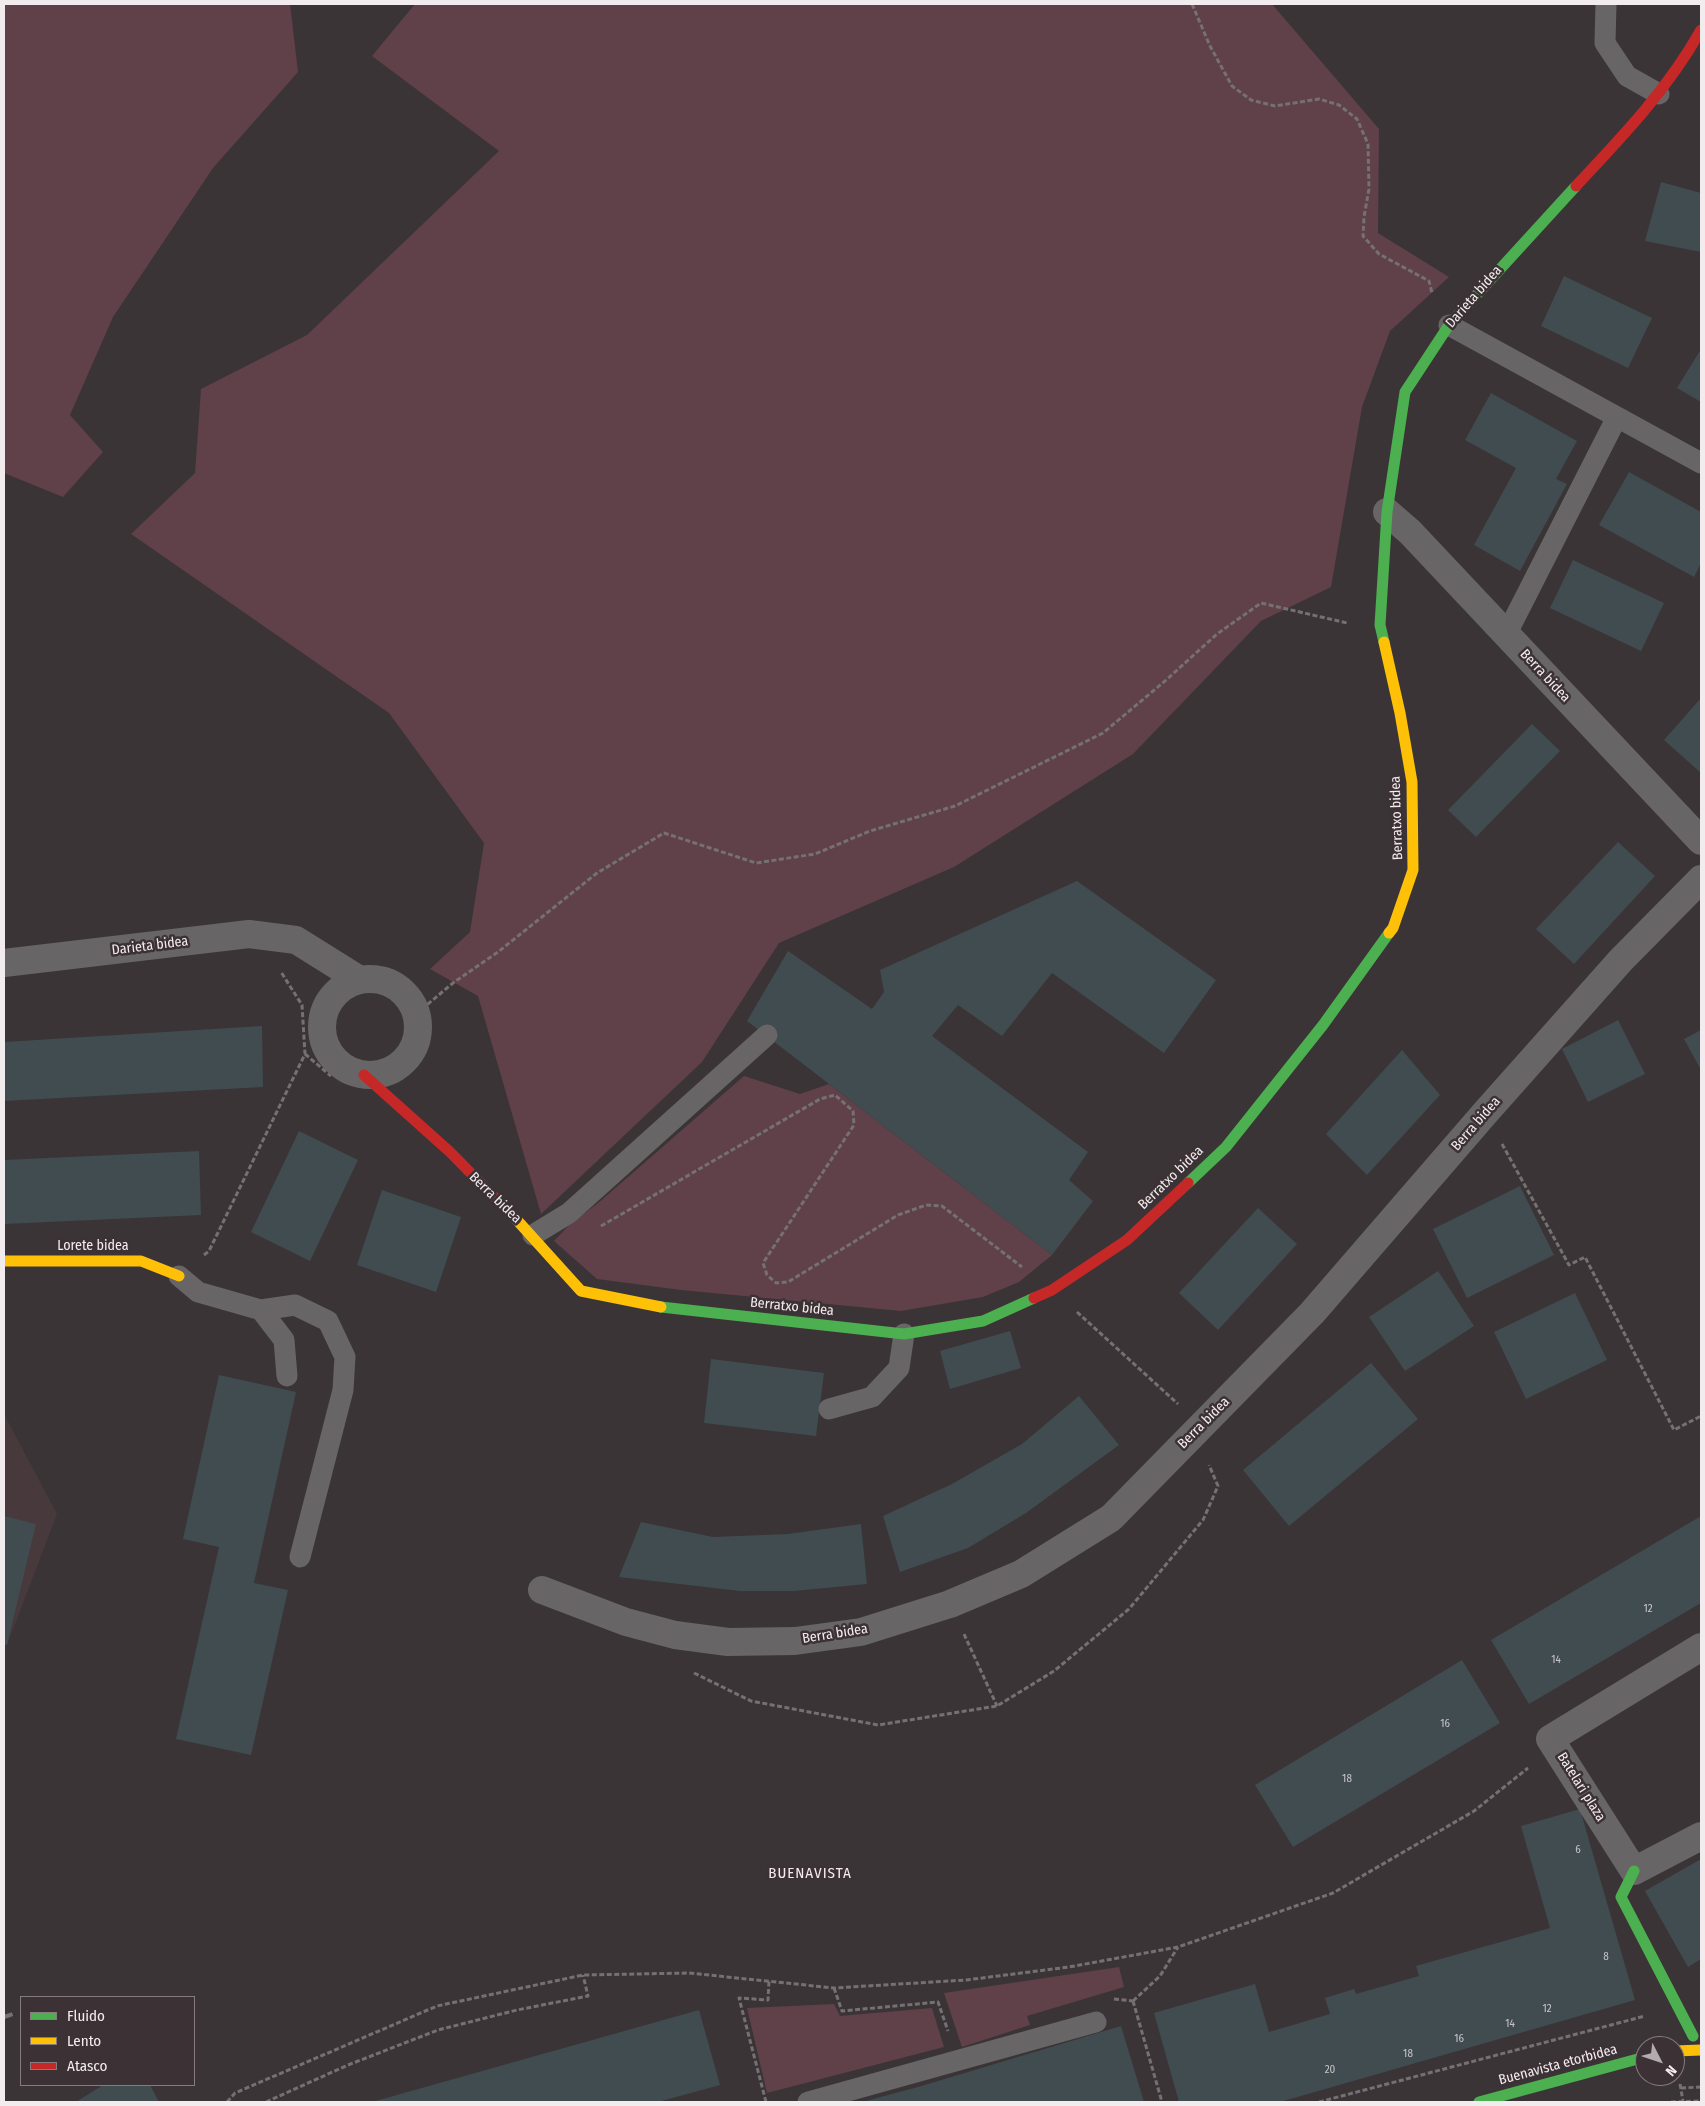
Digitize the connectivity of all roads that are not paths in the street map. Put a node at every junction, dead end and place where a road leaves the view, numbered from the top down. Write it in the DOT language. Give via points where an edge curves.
graph roads {
  1 [pos="1606,4"];
  2 [pos="1701,30"];
  3 [pos="1659,94"];
  4 [pos="1449,325"];
  5 [pos="1617,417"];
  6 [pos="1701,462"];
  7 [pos="1387,512"];
  8 [pos="1380,625"];
  9 [pos="1506,634"];
  10 [pos="1701,842"];
  11 [pos="1701,879"];
  12 [pos="296,940"];
  13 [pos="4,963"];
  14 [pos="360,980"];
  15 [pos="332,997"];
  16 [pos="767,1036"];
  17 [pos="376,1073"];
  18 [pos="404,1108"];
  19 [pos="533,1236"];
  20 [pos="4,1261"];
  21 [pos="179,1276"];
  22 [pos="581,1292"];
  23 [pos="262,1310"];
  24 [pos="904,1334"];
  25 [pos="288,1376"];
  26 [pos="829,1409"];
  27 [pos="300,1556"];
  28 [pos="542,1590"];
  29 [pos="1701,1647"];
  30 [pos="1701,1836"];
  31 [pos="1634,1870"];
  32 [pos="1096,2022"];
  33 [pos="1697,2033"];
  34 [pos="1685,2042"];
  35 [pos="1685,2049"];
  36 [pos="1701,2050"];
  37 [pos="1635,2060"];
  38 [pos="808,2102"];
  39 [pos="1479,2102"];
  1 -- 3 [label="lane" via="1605,43 1627,76"];
  2 -- 3 [label="street, Darieta bidea"];
  3 -- 4 [label="street, Darieta bidea"];
  4 -- 5 [label="lane"];
  4 -- 7 [label="street, Darieta bidea" via="1405,392"];
  5 -- 6 [label="lane"];
  5 -- 9 [label="lane"];
  7 -- 8 [label="street, Darieta bidea"];
  7 -- 9 [label="street, Berra bidea"];
  8 -- 24 [label="street, Berratxo bidea" via="1412,782 1413,870 1393,928 1323,1025 1226,1147 1127,1240 1052,1290 983,1321"];
  9 -- 10 [label="street, Berra bidea"];
  11 -- 28 [label="street, Berra bidea" via="1621,960 1484,1113 1312,1314 1111,1518 1021,1574 950,1604 860,1632 795,1641 728,1642 675,1635 626,1622"];
  12 -- 13 [label="street, Darieta bidea" via="250,934"];
  12 -- 14 [label="street, Darieta bidea"];
  12 -- 15 [label="street"];
  14 -- 15 [label="street" via="345,986"];
  14 -- 17 [label="street" via="377,979 393,984 406,994 415,1008 418,1024 416,1041 408,1056 396,1067"];
  15 -- 17 [label="street" via="324,1012 322,1029 326,1045 335,1060 348,1070"];
  16 -- 19 [label="lane" via="570,1213"];
  17 -- 18 [label="street, Berra bidea"];
  18 -- 19 [label="street, Berra bidea"];
  19 -- 22 [label="street, Berra bidea"];
  20 -- 21 [label="street, Lorete bidea" via="141,1261"];
  21 -- 23 [label="lane" via="198,1292"];
  22 -- 24 [label="street, Berratxo bidea" via="664,1308"];
  23 -- 25 [label="lane" via="284,1340"];
  23 -- 27 [label="lane" via="295,1305 328,1321 345,1357 343,1390"];
  24 -- 26 [label="lane" via="899,1368 872,1398"];
  29 -- 31 [label="street, Batelari plaza" via="1550,1739"];
  30 -- 31 [label="street"];
  31 -- 33 [label="street" via="1621,1896"];
  32 -- 38 [label="lane"];
  33 -- 34 [label="street"];
  35 -- 36 [label="street"];
  37 -- 39 [label="street, Buenavista etorbidea"];
}
